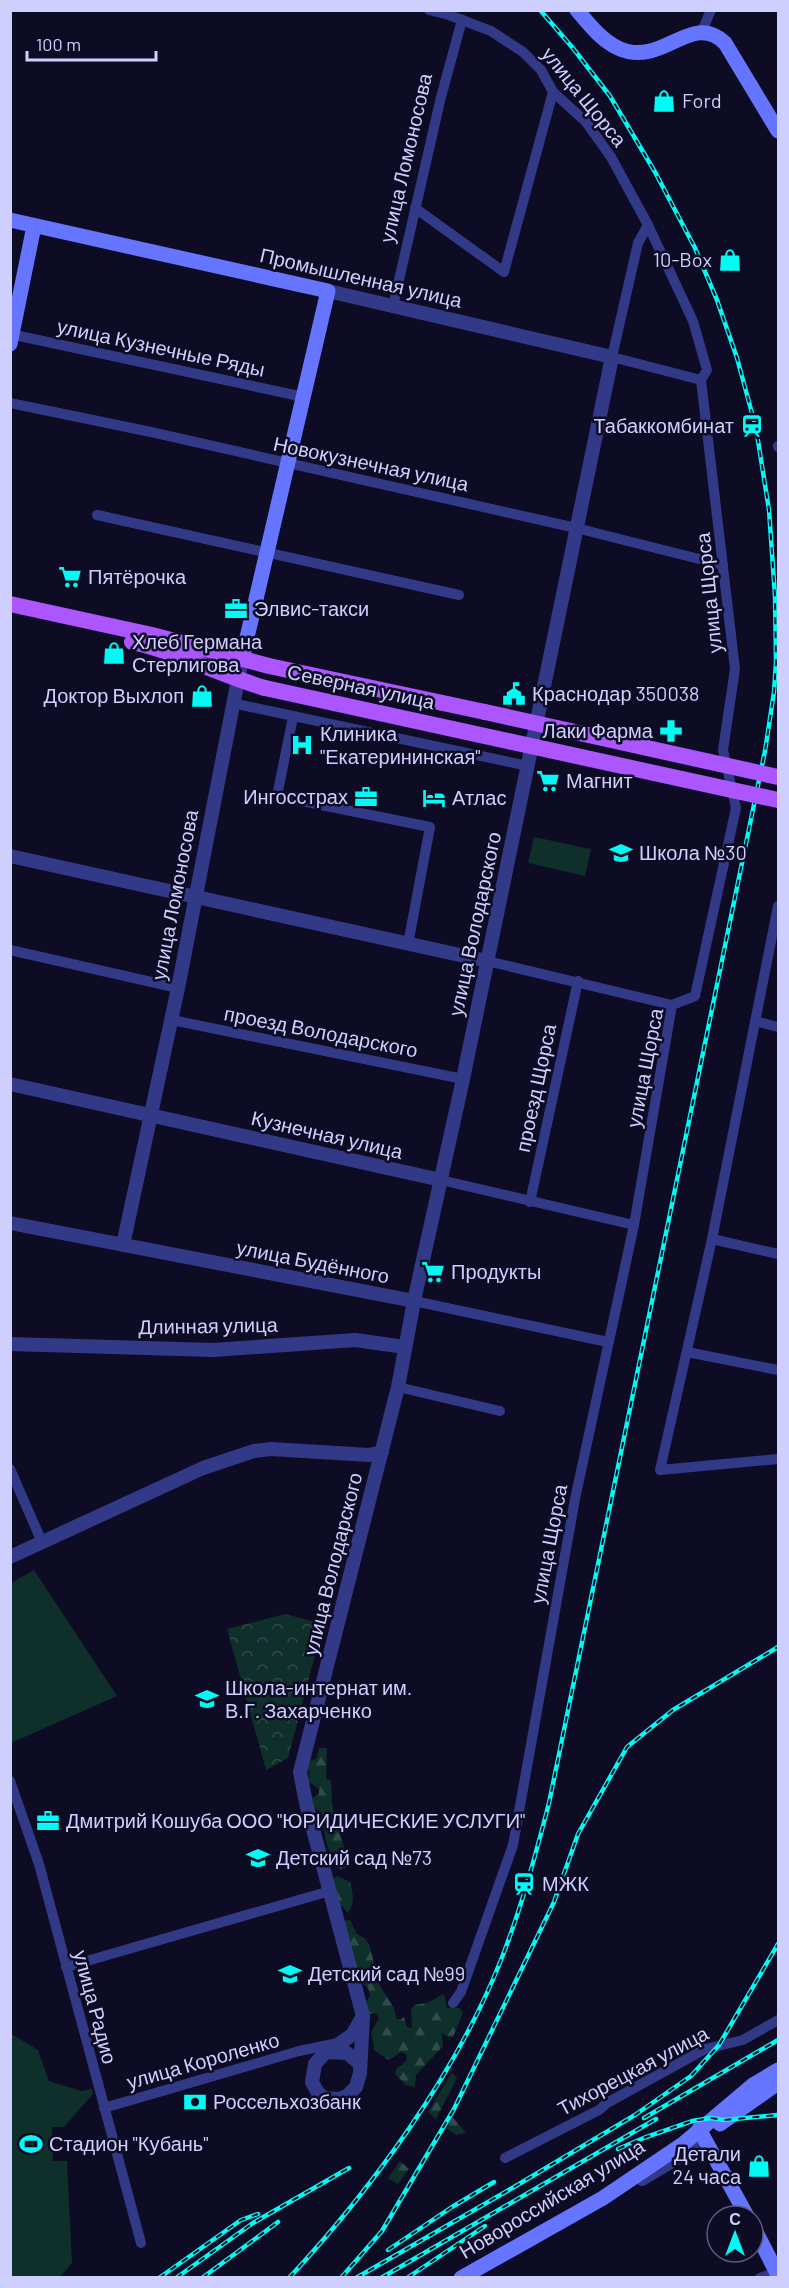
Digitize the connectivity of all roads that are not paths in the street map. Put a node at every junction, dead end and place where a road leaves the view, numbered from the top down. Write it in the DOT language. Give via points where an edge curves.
graph roads {
  1 [pos="429,10"];
  2 [pos="577,10"];
  3 [pos="585,10"];
  4 [pos="462,20"];
  5 [pos="706,22"];
  6 [pos="553,92"];
  7 [pos="778,119"];
  8 [pos="778,131"];
  9 [pos="416,208"];
  10 [pos="10,220"];
  11 [pos="648,225"];
  12 [pos="34,226"];
  13 [pos="328,291"];
  14 [pos="393,306"];
  15 [pos="11,337"];
  16 [pos="612,357"];
  17 [pos="701,380"];
  18 [pos="304,397"];
  19 [pos="10,403"];
  20 [pos="288,464"];
  21 [pos="97,515"];
  22 [pos="576,528"];
  23 [pos="268,553"];
  24 [pos="723,565"];
  25 [pos="459,596"];
  26 [pos="10,604"];
  27 [pos="10,615"];
  28 [pos="242,659"];
  29 [pos="237,680"];
  30 [pos="232,703"];
  31 [pos="293,717"];
  32 [pos="528,766"];
  33 [pos="778,777"];
  34 [pos="778,800"];
  35 [pos="10,856"];
  36 [pos="196,897"];
  37 [pos="778,906"];
  38 [pos="408,944"];
  39 [pos="10,950"];
  40 [pos="487,961"];
  41 [pos="578,981"];
  42 [pos="178,988"];
  43 [pos="672,1005"];
  44 [pos="172,1020"];
  45 [pos="755,1021"];
  46 [pos="778,1027"];
  47 [pos="463,1079"];
  48 [pos="10,1084"];
  49 [pos="152,1116"];
  50 [pos="441,1180"];
  51 [pos="530,1202"];
  52 [pos="10,1223"];
  53 [pos="634,1225"];
  54 [pos="712,1239"];
  55 [pos="123,1245"];
  56 [pos="778,1254"];
  57 [pos="414,1301"];
  58 [pos="608,1342"];
  59 [pos="10,1344"];
  60 [pos="405,1347"];
  61 [pos="687,1352"];
  62 [pos="778,1370"];
  63 [pos="398,1387"];
  64 [pos="500,1411"];
  65 [pos="382,1452"];
  66 [pos="778,1458"];
  67 [pos="10,1469"];
  68 [pos="42,1542"];
  69 [pos="10,1557"];
  70 [pos="10,1781"];
  71 [pos="330,1891"];
  72 [pos="66,1967"];
  73 [pos="453,2003"];
  74 [pos="363,2016"];
  75 [pos="778,2020"];
  76 [pos="344,2042"];
  77 [pos="311,2048"];
  78 [pos="327,2052"];
  79 [pos="360,2064"];
  80 [pos="778,2070"];
  81 [pos="778,2083"];
  82 [pos="104,2108"];
  83 [pos="702,2134"];
  84 [pos="506,2158"];
  85 [pos="740,2204"];
  86 [pos="141,2243"];
  87 [pos="765,2249"];
  88 [pos="778,2273"];
  89 [pos="461,2277"];
  90 [pos="471,2277"];
  91 [pos="760,2277"];
  1 -- 4 [label="street, улица Щорса"];
  2 -- 5 [label="main road" via="605,39 630,52 653,51"];
  3 -- 5 [label="main road" via="614,38 632,45 653,44"];
  4 -- 6 [label="street, улица Щорса" via="491,31 523,52 541,70"];
  4 -- 9 [label="street, улица Ломоносова"];
  5 -- 7 [label="main road" via="727,37"];
  5 -- 8 [label="main road" via="725,43"];
  6 -- 9 [label="street" via="504,272"];
  6 -- 11 [label="street, улица Щорса" via="586,122"];
  9 -- 14 [label="street, улица Ломоносова"];
  10 -- 12 [label="main road, Промышленная улица"];
  11 -- 16 [label="street, улица Володарского" via="638,243"];
  11 -- 17 [label="street, улица Щорса" via="693,321 707,370"];
  12 -- 13 [label="main road, Промышленная улица"];
  12 -- 15 [label="main road"];
  13 -- 14 [label="street, Промышленная улица"];
  13 -- 18 [label="main road, улица Ломоносова"];
  14 -- 16 [label="street, Промышленная улица"];
  15 -- 18 [label="street, улица Кузнечные Ряды"];
  16 -- 17 [label="street, Промышленная улица"];
  16 -- 22 [label="street, улица Володарского"];
  17 -- 24 [label="street, улица Щорса"];
  18 -- 20 [label="main road, улица Ломоносова"];
  19 -- 20 [label="street, Новокузнечная улица"];
  20 -- 22 [label="street, Новокузнечная улица"];
  20 -- 23 [label="main road, улица Ломоносова"];
  21 -- 23 [label="street"];
  22 -- 24 [label="street, Новокузнечная улица"];
  22 -- 32 [label="street, улица Володарского"];
  23 -- 25 [label="street"];
  23 -- 28 [label="main road, улица Ломоносова"];
  24 -- 43 [label="street, улица Щорса" via="735,669 723,750 736,808 695,996"];
  26 -- 28 [label="main road, Северная улица"];
  27 -- 29 [label="main road, Северная улица" via="150,646"];
  28 -- 29 [label="street, улица Ломоносова"];
  28 -- 33 [label="main road, Северная улица, bridge"];
  29 -- 30 [label="street, улица Ломоносова"];
  29 -- 34 [label="main road, Северная улица, bridge"];
  30 -- 31 [label="street"];
  30 -- 36 [label="street, улица Ломоносова"];
  31 -- 32 [label="street"];
  31 -- 38 [label="street" via="278,796 430,827"];
  32 -- 40 [label="street, улица Володарского"];
  35 -- 36 [label="street"];
  36 -- 38 [label="street"];
  36 -- 42 [label="street, улица Ломоносова"];
  37 -- 45 [label="street"];
  38 -- 40 [label="street"];
  39 -- 42 [label="street"];
  40 -- 41 [label="street"];
  40 -- 47 [label="street, улица Володарского"];
  41 -- 43 [label="street"];
  41 -- 51 [label="street, проезд Щорса"];
  42 -- 44 [label="street, улица Ломоносова"];
  43 -- 53 [label="street, улица Щорса"];
  44 -- 47 [label="street, проезд Володарского"];
  44 -- 49 [label="street, улица Ломоносова"];
  45 -- 46 [label="street"];
  45 -- 54 [label="street"];
  47 -- 50 [label="street, улица Володарского"];
  48 -- 49 [label="street, Кузнечная улица"];
  49 -- 50 [label="street, Кузнечная улица"];
  49 -- 55 [label="street, улица Ломоносова"];
  50 -- 51 [label="street, Кузнечная улица"];
  50 -- 57 [label="street, улица Володарского"];
  51 -- 53 [label="street, Кузнечная улица"];
  52 -- 55 [label="street, улица Будённого"];
  53 -- 58 [label="street, улица Щорса"];
  54 -- 56 [label="street"];
  54 -- 61 [label="street"];
  55 -- 57 [label="street, улица Будённого"];
  57 -- 58 [label="street, улица Будённого"];
  57 -- 60 [label="street, улица Володарского"];
  58 -- 73 [label="street, улица Щорса" via="575,1499 513,1845 461,1992"];
  59 -- 60 [label="street, Длинная улица" via="213,1350 355,1340"];
  60 -- 63 [label="street, улица Володарского"];
  61 -- 62 [label="street"];
  61 -- 66 [label="street" via="660,1470"];
  63 -- 64 [label="street"];
  63 -- 65 [label="street, улица Володарского"];
  65 -- 68 [label="street" via="369,1455 254,1451 203,1468"];
  65 -- 71 [label="street, улица Володарского" via="300,1772"];
  67 -- 68 [label="street"];
  68 -- 69 [label="street"];
  70 -- 72 [label="street, улица Радио" via="39,1864"];
  71 -- 72 [label="street"];
  71 -- 74 [label="street, улица Володарского"];
  72 -- 82 [label="street, улица Радио"];
  74 -- 76 [label="street"];
  74 -- 79 [label="street, улица Володарского"];
  75 -- 84 [label="street, Тихорецкая улица" via="743,2040 705,2049"];
  76 -- 77 [label="street, улица Короленко"];
  76 -- 78 [label="street"];
  77 -- 78 [label="street"];
  77 -- 82 [label="street, улица Короленко"];
  78 -- 79 [label="street" via="347,2053"];
  78 -- 79 [label="street, улица Володарского" via="313,2070 314,2088 324,2098 348,2096 356,2087"];
  80 -- 83 [label="main road, Новороссийская улица" via="753,2085"];
  81 -- 83 [label="main road, Новороссийская улица"];
  82 -- 86 [label="street, улица Радио"];
  83 -- 85 [label="main road"];
  83 -- 89 [label="main road, Новороссийская улица" via="603,2198"];
  83 -- 90 [label="street, Новороссийская улица" via="687,2152"];
  87 -- 88 [label="main road"];
  88 -- 91 [label="street"];
}
